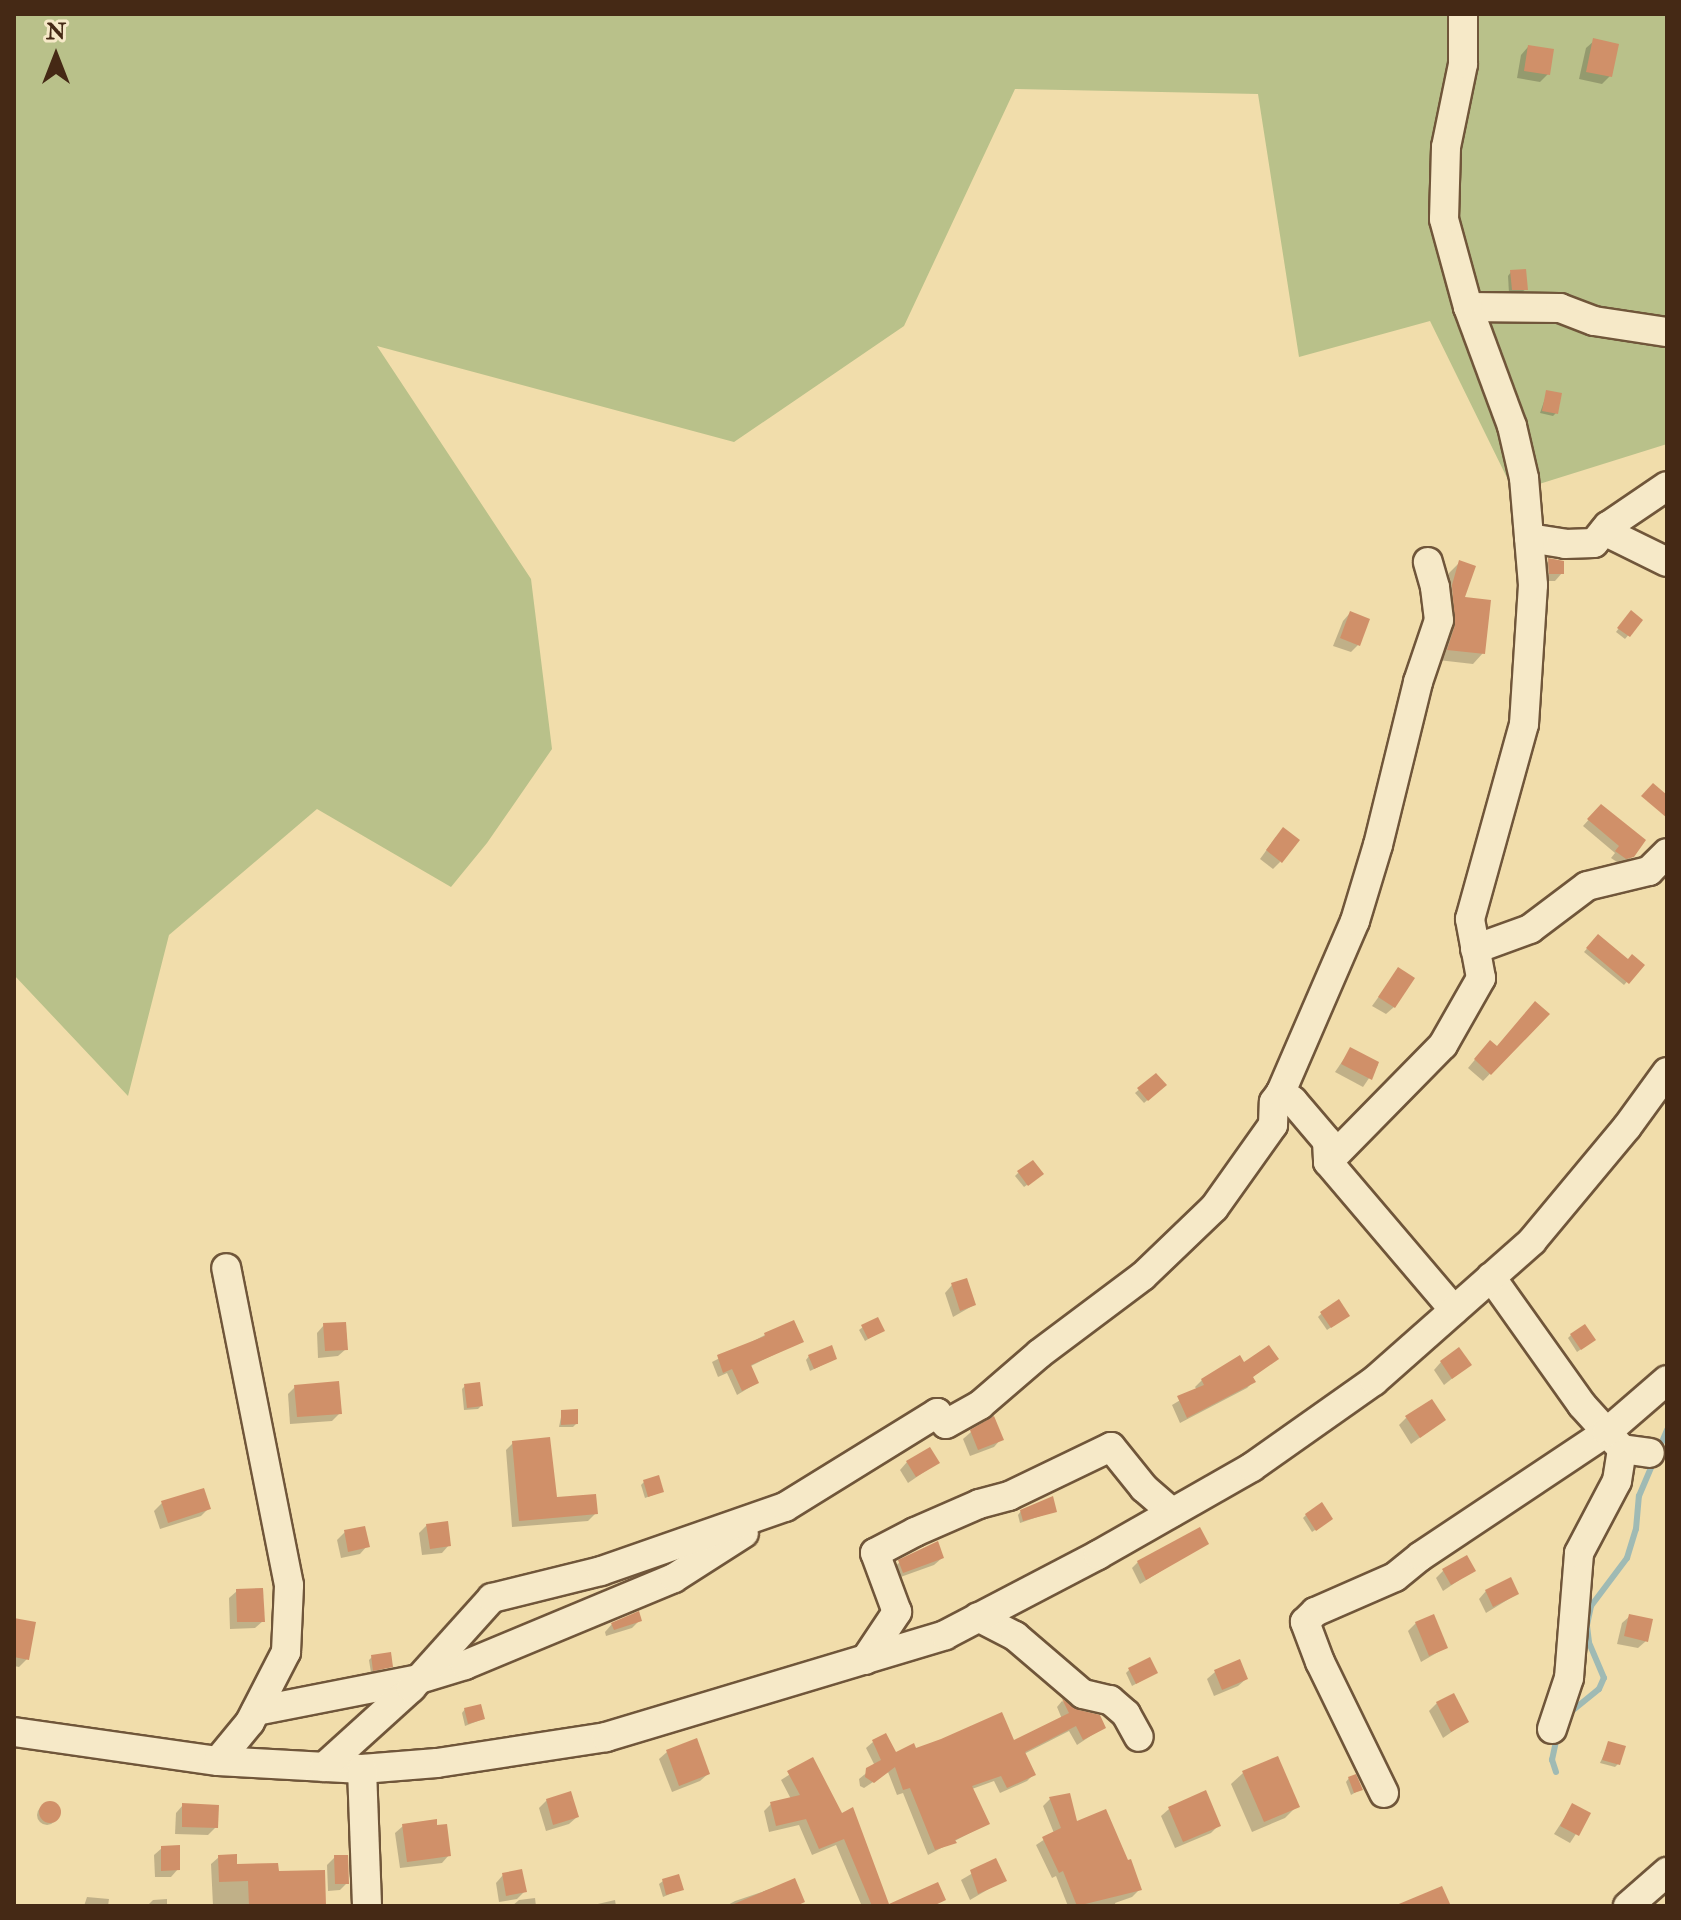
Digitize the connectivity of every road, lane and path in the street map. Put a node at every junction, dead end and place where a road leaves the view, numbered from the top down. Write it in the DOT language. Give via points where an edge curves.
graph roads {
  1 [pos="1463,14"];
  2 [pos="1468,307"];
  3 [pos="1667,332"];
  4 [pos="1667,486"];
  5 [pos="1604,531"];
  6 [pos="1529,538"];
  7 [pos="1428,562"];
  8 [pos="1667,562"];
  9 [pos="1667,853"];
  10 [pos="1475,949"];
  11 [pos="1667,1072"];
  12 [pos="1281,1092"];
  13 [pos="1328,1162"];
  14 [pos="226,1268"];
  15 [pos="1491,1277"];
  16 [pos="1454,1310"];
  17 [pos="1667,1380"];
  18 [pos="1614,1440"];
  19 [pos="1650,1453"];
  20 [pos="785,1507"];
  21 [pos="1172,1512"];
  22 [pos="978,1617"];
  23 [pos="865,1660"];
  24 [pos="419,1679"];
  25 [pos="256,1711"];
  26 [pos="1552,1729"];
  27 [pos="14,1732"];
  28 [pos="1139,1737"];
  29 [pos="218,1761"];
  30 [pos="324,1767"];
  31 [pos="362,1769"];
  32 [pos="1384,1793"];
  33 [pos="1667,1872"];
  34 [pos="367,1906"];
  35 [pos="1628,1906"];
  1 -- 2 [label="street" via="1463,64 1446,147 1444,219"];
  2 -- 3 [label="street" via="1560,308 1594,321"];
  2 -- 6 [label="street" via="1512,426 1524,478"];
  4 -- 5 [label="street"];
  5 -- 6 [label="street" via="1594,543"];
  5 -- 8 [label="street"];
  6 -- 10 [label="street" via="1533,585 1524,724 1470,919"];
  7 -- 12 [label="street" via="1439,620 1418,682 1378,845 1355,921"];
  9 -- 10 [label="street" via="1649,871 1587,886 1530,929"];
  10 -- 13 [label="street" via="1481,978 1443,1045"];
  11 -- 15 [label="street" via="1532,1241"];
  12 -- 13 [label="street" via="1327,1141"];
  12 -- 20 [label="street" via="1274,1102 1273,1125 1214,1208 1143,1276 980,1405 946,1424 937,1413"];
  13 -- 16 [label="street"];
  14 -- 25 [label="street" via="289,1585 286,1652"];
  15 -- 16 [label="street"];
  15 -- 18 [label="street" via="1582,1405"];
  16 -- 21 [label="street" via="1374,1381 1252,1467"];
  17 -- 18 [label="street"];
  18 -- 19 [label="street"];
  18 -- 26 [label="street" via="1617,1481 1579,1553 1569,1678"];
  18 -- 32 [label="street" via="1421,1556 1395,1577 1315,1612 1305,1622"];
  20 -- 24 [label="street" via="674,1578 509,1649"];
  20 -- 24 [label="street" via="601,1571 492,1598"];
  21 -- 22 [label="street"];
  21 -- 23 [label="street" via="1111,1447 1009,1496 915,1532 875,1553 897,1612"];
  22 -- 23 [label="street" via="945,1635"];
  22 -- 28 [label="street" via="1015,1636 1083,1694 1110,1700"];
  23 -- 31 [label="street" via="606,1737"];
  24 -- 25 [label="street"];
  24 -- 30 [label="street"];
  25 -- 29 [label="street"];
  27 -- 29 [label="street"];
  29 -- 30 [label="street"];
  30 -- 31 [label="street"];
  31 -- 34 [label="street"];
  33 -- 35 [label="street"];
}
